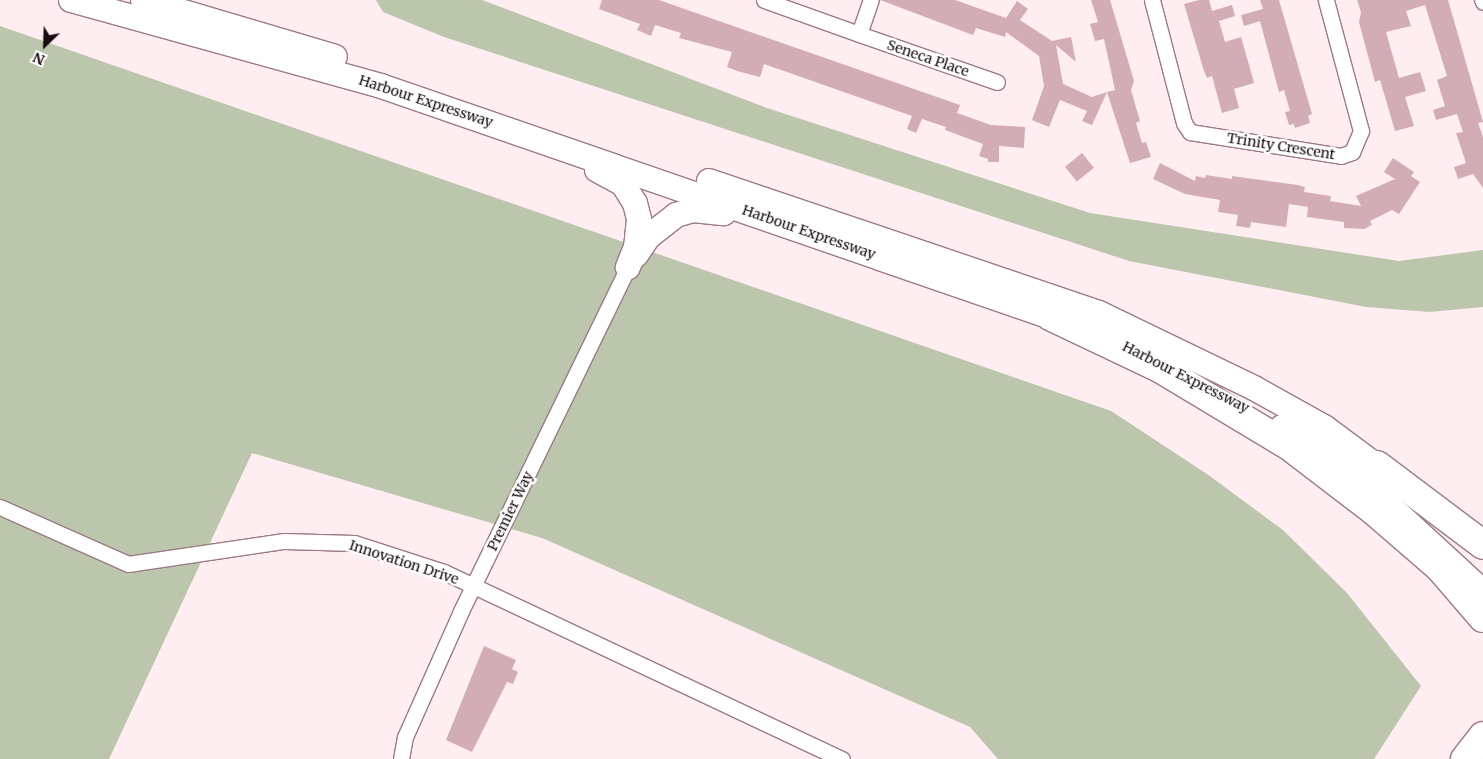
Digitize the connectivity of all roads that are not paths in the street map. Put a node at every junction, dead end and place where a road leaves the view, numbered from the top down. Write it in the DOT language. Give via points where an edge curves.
graph roads {
  1 [pos="71,0"];
  2 [pos="143,0"];
  3 [pos="160,0"];
  4 [pos="764,0"];
  5 [pos="871,0"];
  6 [pos="1152,0"];
  7 [pos="1326,0"];
  8 [pos="208,19"];
  9 [pos="859,34"];
  10 [pos="997,82"];
  11 [pos="510,129"];
  12 [pos="810,233"];
  13 [pos="628,267"];
  14 [pos="1050,316"];
  15 [pos="1377,464"];
  16 [pos="0,506"];
  17 [pos="1483,545"];
  18 [pos="1483,558"];
  19 [pos="473,586"];
  20 [pos="1483,592"];
  21 [pos="1483,618"];
  22 [pos="1483,736"];
  23 [pos="1483,755"];
  24 [pos="401,759"];
  25 [pos="842,759"];
  26 [pos="1465,759"];
  27 [pos="1479,759"];
  1 -- 11 [label="main road, Harbour Expressway" via="381,86"];
  2 -- 8 [label="main road, Harbour Expressway"];
  3 -- 8 [label="main road"];
  4 -- 9 [label="street, Seneca Place"];
  5 -- 9 [label="street"];
  6 -- 7 [label="street, Trinity Crescent" via="1184,123 1190,132 1341,156 1352,152 1360,131"];
  8 -- 15 [label="main road, Harbour Expressway" via="466,98 1099,313 1254,388 1324,427"];
  9 -- 10 [label="street, Seneca Place"];
  11 -- 12 [label="main road, Harbour Expressway"];
  11 -- 13 [label="main road" via="622,184 635,203 639,219 636,247"];
  12 -- 13 [label="main road" via="709,210 693,210 676,215 658,227"];
  12 -- 14 [label="main road, Harbour Expressway"];
  13 -- 19 [label="street, Premier Way"];
  14 -- 20 [label="main road, Harbour Expressway" via="1127,346 1220,390 1302,439 1365,483"];
  14 -- 21 [label="highway" via="1161,369 1289,446 1374,511 1432,562"];
  15 -- 17 [label="highway"];
  15 -- 18 [label="main road, Harbour Expressway"];
  16 -- 19 [label="street, Innovation Drive" via="128,564 284,541 354,543 444,572"];
  19 -- 24 [label="street, Premier Way" via="405,737"];
  19 -- 25 [label="street, Innovation Drive"];
  22 -- 26 [label="highway"];
  23 -- 27 [label="highway"];
}
